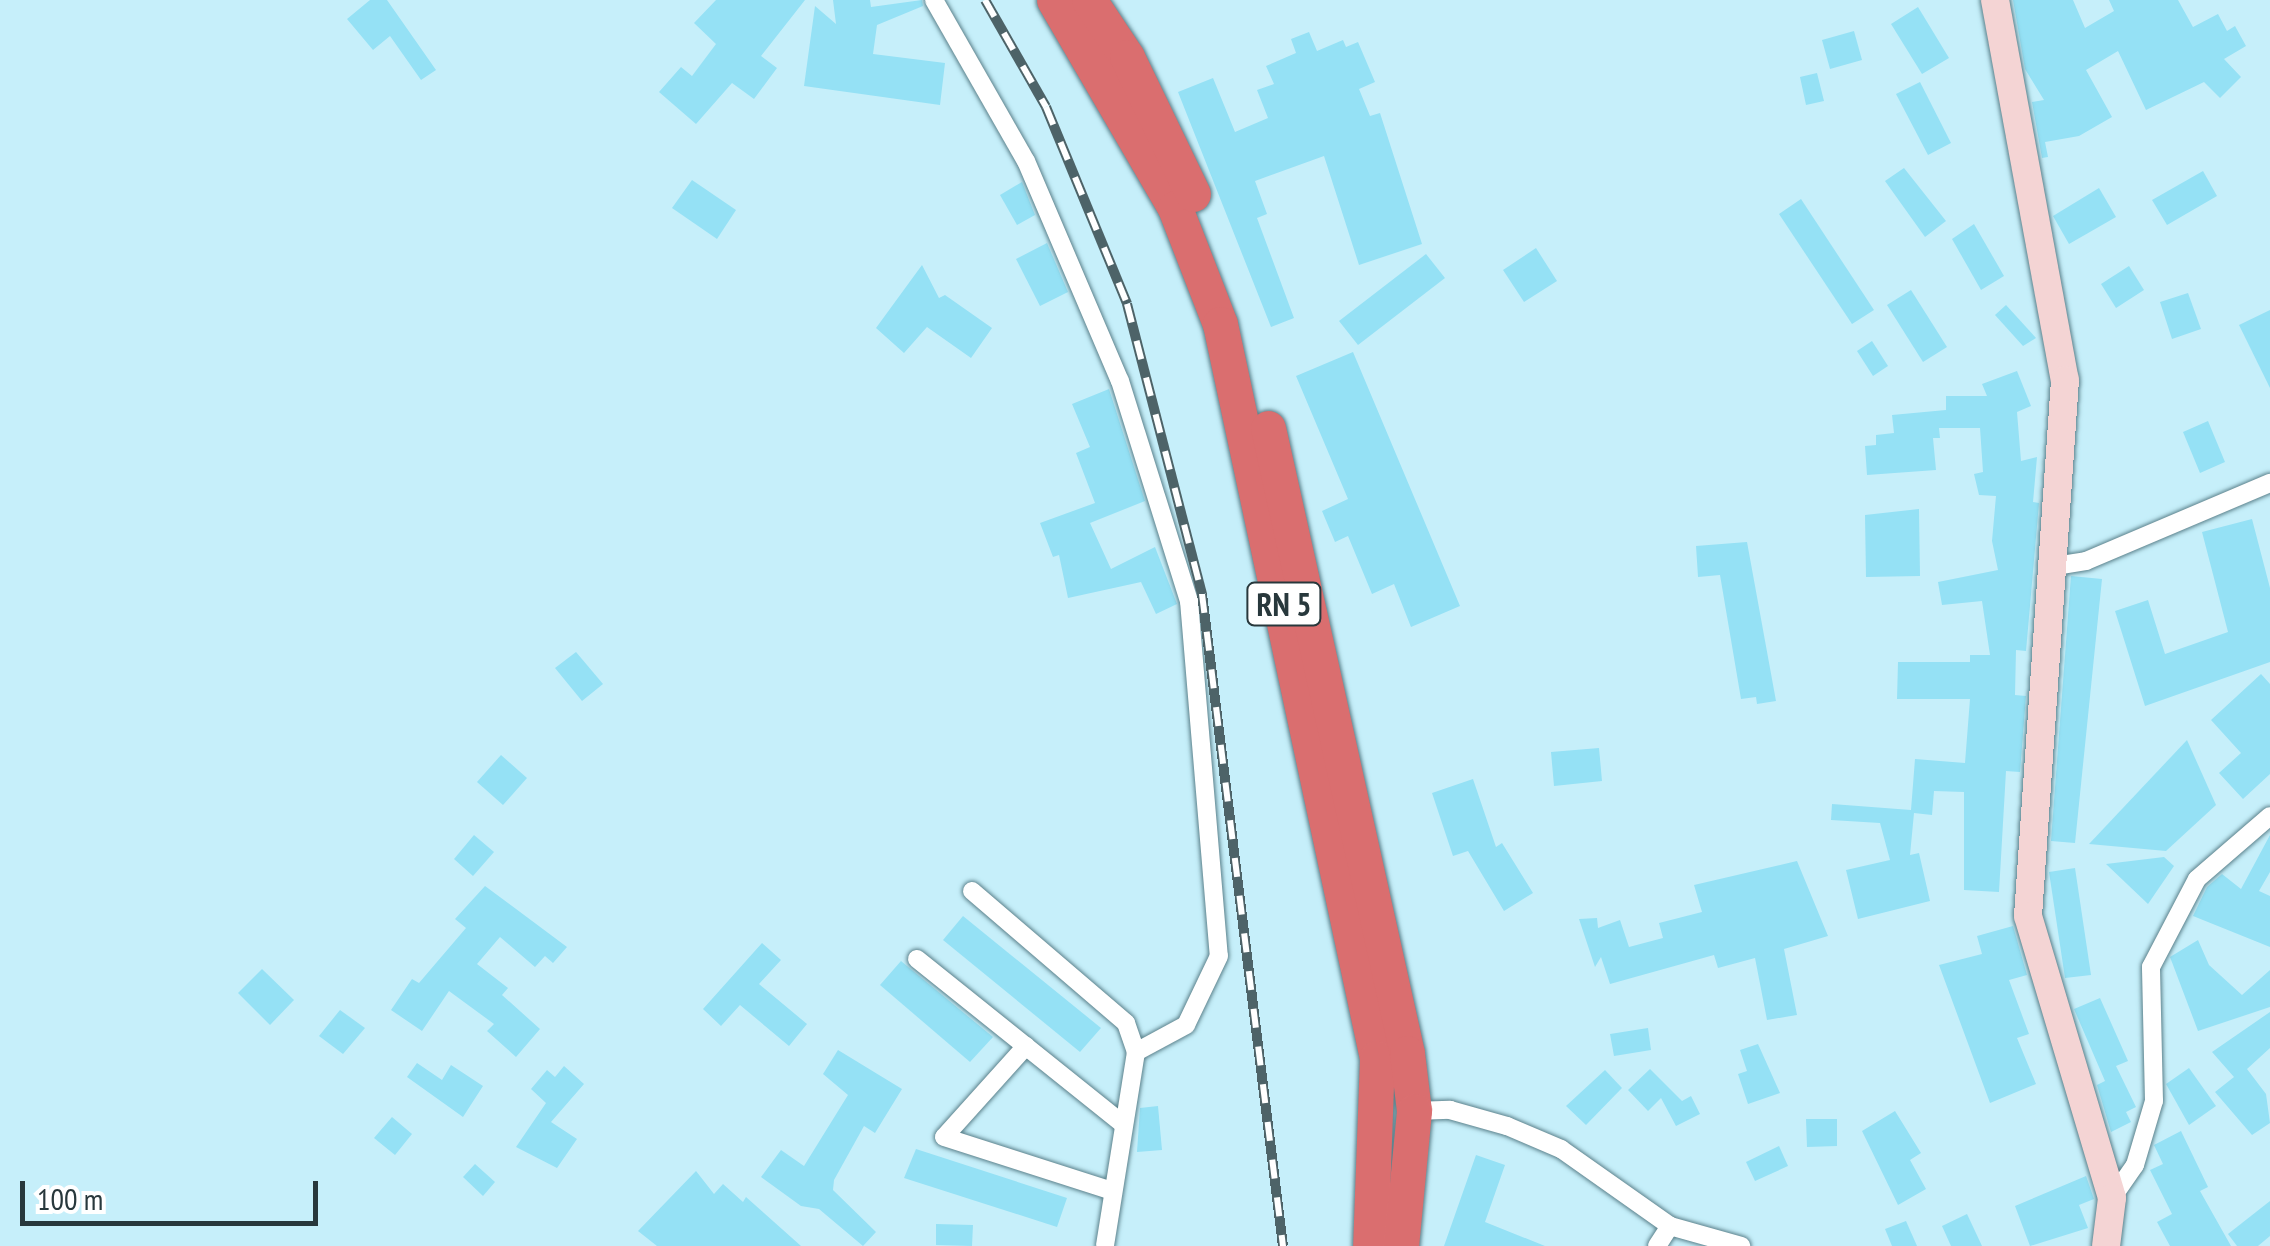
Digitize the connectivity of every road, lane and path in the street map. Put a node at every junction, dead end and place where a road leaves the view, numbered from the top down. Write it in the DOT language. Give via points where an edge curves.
graph roads {
  1 [pos="934,0"];
  2 [pos="1054,0"];
  3 [pos="1089,0"];
  4 [pos="1995,0"];
  5 [pos="2270,483"];
  6 [pos="2055,566"];
  7 [pos="2270,816"];
  8 [pos="972,892"];
  9 [pos="917,959"];
  10 [pos="1026,1046"];
  11 [pos="1136,1052"];
  12 [pos="1414,1112"];
  13 [pos="1124,1124"];
  14 [pos="1112,1191"];
  15 [pos="2112,1198"];
  16 [pos="1670,1226"];
  17 [pos="1105,1246"];
  18 [pos="1370,1246"];
  19 [pos="1402,1246"];
  20 [pos="1657,1246"];
  21 [pos="1741,1246"];
  22 [pos="2106,1246"];
  1 -- 11 [label="street" via="1026,160 1120,381 1189,601 1220,956 1186,1024"];
  2 -- 18 [label="highway, RN 5" via="1175,208 1220,324 1376,1058"];
  3 -- 12 [label="highway, RN 5" via="1126,57 1196,199 1241,317 1368,857"];
  4 -- 6 [label="main road" via="2064,380"];
  5 -- 6 [label="street" via="2086,562"];
  6 -- 15 [label="main road" via="2028,916"];
  7 -- 15 [label="street" via="2197,878 2151,967 2154,1101 2134,1166"];
  8 -- 11 [label="street" via="1126,1023"];
  9 -- 10 [label="street"];
  10 -- 13 [label="street"];
  10 -- 14 [label="street" via="944,1137"];
  11 -- 13 [label="street"];
  12 -- 16 [label="street" via="1450,1110 1560,1149"];
  12 -- 19 [label="highway, RN 5"];
  13 -- 14 [label="street"];
  14 -- 17 [label="street"];
  15 -- 22 [label="main road"];
  16 -- 20 [label="street"];
  16 -- 21 [label="street"];
}
